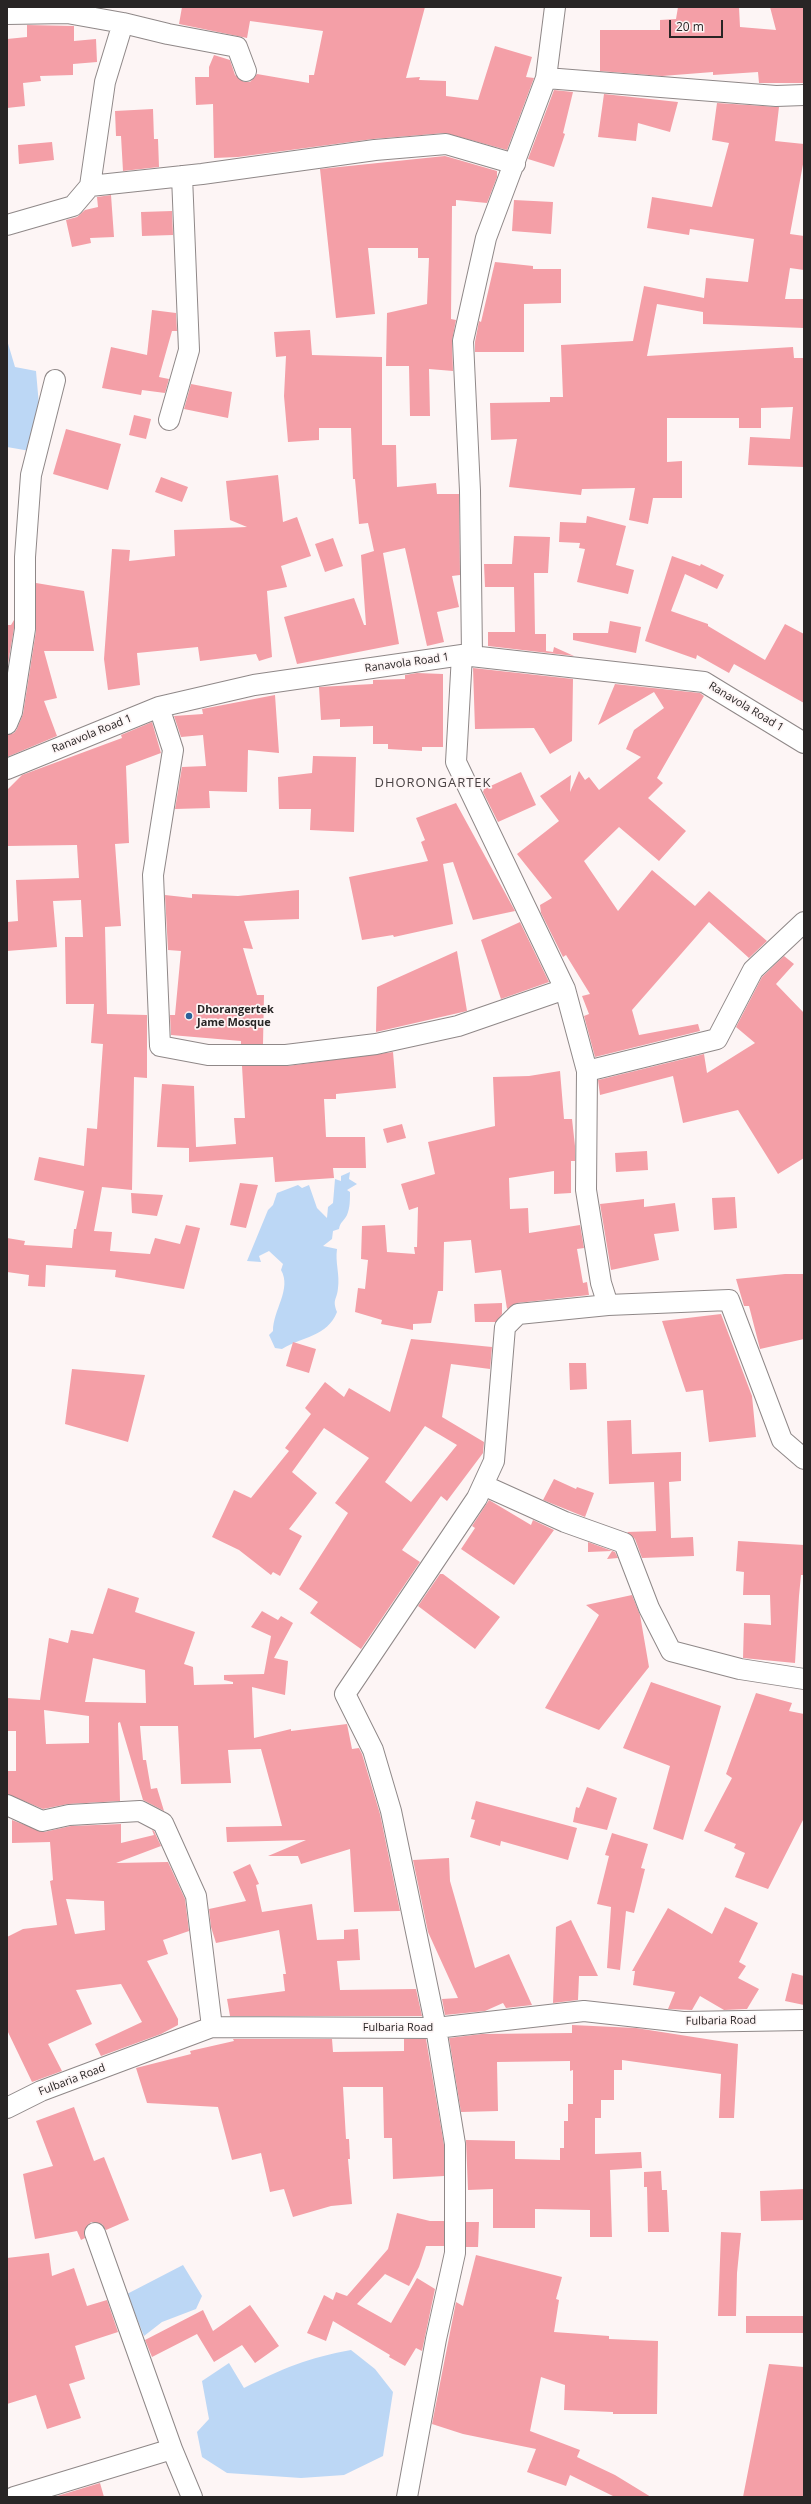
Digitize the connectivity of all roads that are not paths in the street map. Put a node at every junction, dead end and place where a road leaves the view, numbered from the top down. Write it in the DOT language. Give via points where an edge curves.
graph roads {
  1 [pos="555,7"];
  2 [pos="7,14"];
  3 [pos="123,23"];
  4 [pos="246,71"];
  5 [pos="546,78"];
  6 [pos="804,95"];
  7 [pos="514,164"];
  8 [pos="182,176"];
  9 [pos="90,186"];
  10 [pos="7,224"];
  11 [pos="56,380"];
  12 [pos="169,420"];
  13 [pos="467,655"];
  14 [pos="159,707"];
  15 [pos="7,724"];
  16 [pos="804,743"];
  17 [pos="7,769"];
  18 [pos="804,922"];
  19 [pos="565,989"];
  20 [pos="587,1071"];
  21 [pos="608,1305"];
  22 [pos="804,1459"];
  23 [pos="483,1485"];
  24 [pos="804,1679"];
  25 [pos="7,1805"];
  26 [pos="804,2020"];
  27 [pos="212,2027"];
  28 [pos="436,2028"];
  29 [pos="7,2108"];
  30 [pos="95,2233"];
  31 [pos="172,2449"];
  32 [pos="14,2497"];
  33 [pos="192,2497"];
  34 [pos="407,2497"];
  1 -- 5 [label="street"];
  2 -- 3 [label="street" via="67,13"];
  3 -- 4 [label="street" via="237,47"];
  3 -- 9 [label="street" via="105,82"];
  5 -- 6 [label="street" via="776,96"];
  5 -- 7 [label="street"];
  7 -- 8 [label="street" via="446,144 375,150"];
  7 -- 13 [label="street" via="486,238 463,341 470,491"];
  8 -- 9 [label="street"];
  8 -- 12 [label="street" via="189,350"];
  9 -- 10 [label="street" via="73,206"];
  11 -- 15 [label="street" via="31,475 25,557 25,629 12,712"];
  13 -- 14 [label="street, Ranavola Road 1" via="254,685"];
  13 -- 16 [label="street, Ranavola Road 1" via="704,682"];
  13 -- 19 [label="street" via="456,762"];
  14 -- 17 [label="street, Ranavola Road 1"];
  14 -- 19 [label="street" via="173,750 153,875 160,1046 208,1055 286,1055 376,1044 458,1026"];
  18 -- 20 [label="street" via="753,970 718,1039"];
  19 -- 20 [label="street"];
  20 -- 21 [label="street" via="586,1190 601,1283"];
  21 -- 22 [label="street" via="730,1300 782,1440"];
  21 -- 23 [label="street" via="518,1314 506,1327 494,1461"];
  23 -- 24 [label="street" via="565,1522 624,1544 649,1608 672,1651 740,1669"];
  23 -- 28 [label="street" via="477,1498 345,1694 373,1750 391,1811"];
  25 -- 27 [label="street" via="42,1821 70,1815 140,1811 163,1823 196,1896"];
  26 -- 28 [label="street, Fulbaria Road" via="684,2022 584,2011"];
  27 -- 28 [label="street, Fulbaria Road"];
  27 -- 29 [label="street, Fulbaria Road" via="41,2092"];
  28 -- 34 [label="street" via="454,2144 455,2253 436,2339"];
  30 -- 31 [label="street"];
  31 -- 32 [label="street"];
  31 -- 33 [label="street"];
}
